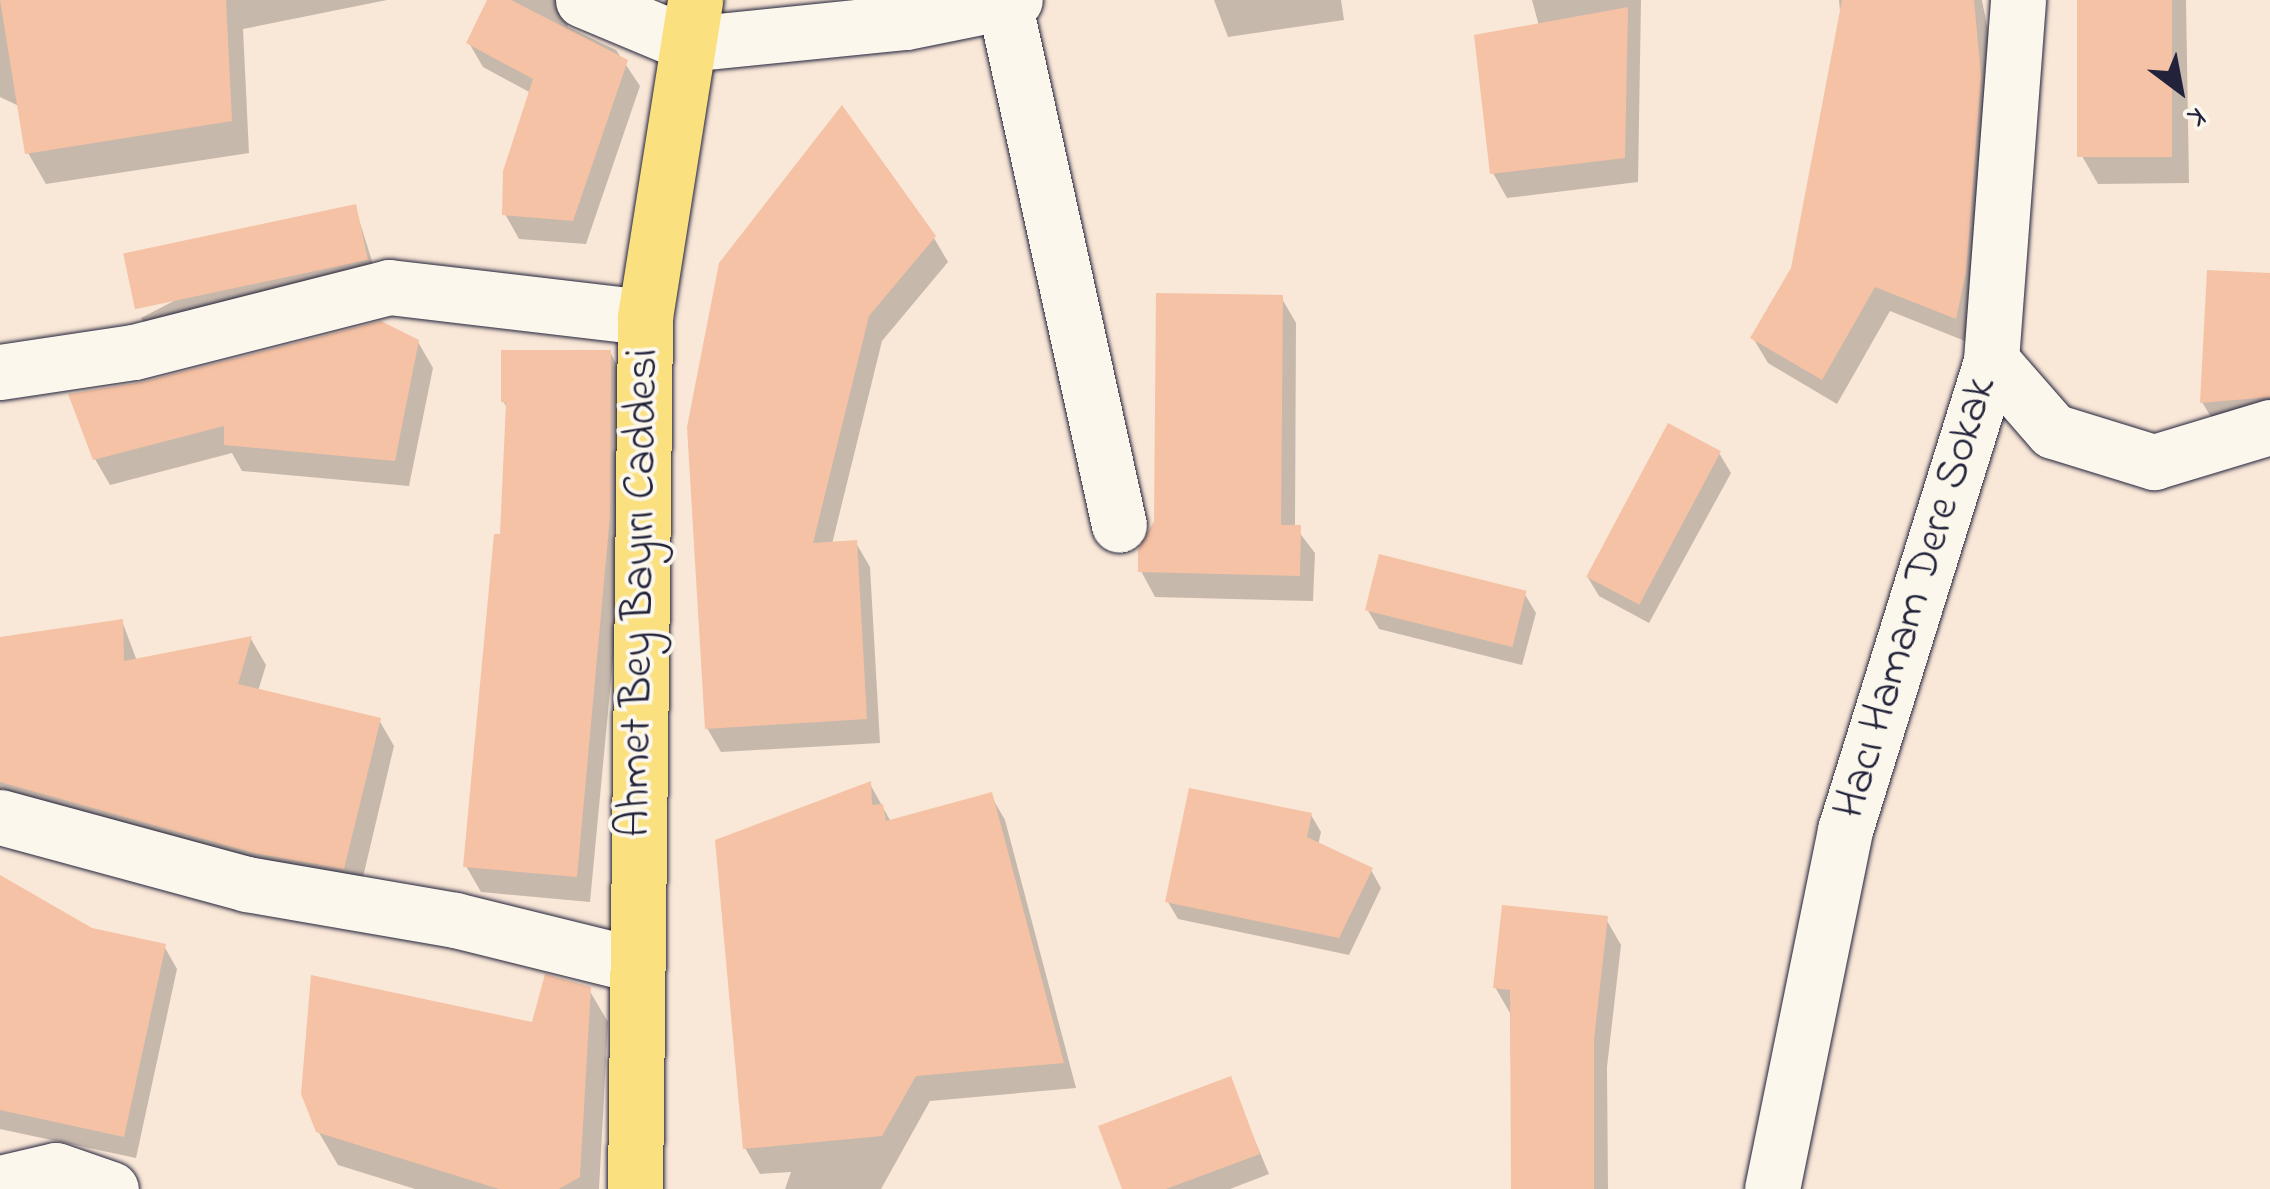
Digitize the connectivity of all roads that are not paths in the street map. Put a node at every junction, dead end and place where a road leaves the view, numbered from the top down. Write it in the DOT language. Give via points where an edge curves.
graph roads {
  1 [pos="582,0"];
  2 [pos="2018,0"];
  3 [pos="1010,3"];
  4 [pos="692,22"];
  5 [pos="645,317"];
  6 [pos="1992,360"];
  7 [pos="0,372"];
  8 [pos="2270,426"];
  9 [pos="1118,525"];
  10 [pos="0,817"];
  11 [pos="636,965"];
  12 [pos="0,1183"];
  13 [pos="111,1189"];
  14 [pos="635,1189"];
  15 [pos="1772,1189"];
  1 -- 4 [label="street"];
  2 -- 6 [label="street, Hacı Hamam Dere Sokak"];
  3 -- 4 [label="street"];
  3 -- 9 [label="street"];
  4 -- 5 [label="main road, Ahmet Bey Bayırı Caddesi"];
  5 -- 7 [label="street" via="389,287 134,352"];
  5 -- 11 [label="main road, Ahmet Bey Bayırı Caddesi"];
  6 -- 8 [label="street" via="2053,430 2154,462"];
  6 -- 15 [label="street, Hacı Hamam Dere Sokak" via="1844,830"];
  10 -- 11 [label="street" via="247,884 454,920"];
  11 -- 14 [label="main road, Ahmet Bey Bayırı Caddesi"];
  12 -- 13 [label="street" via="56,1170"];
}
